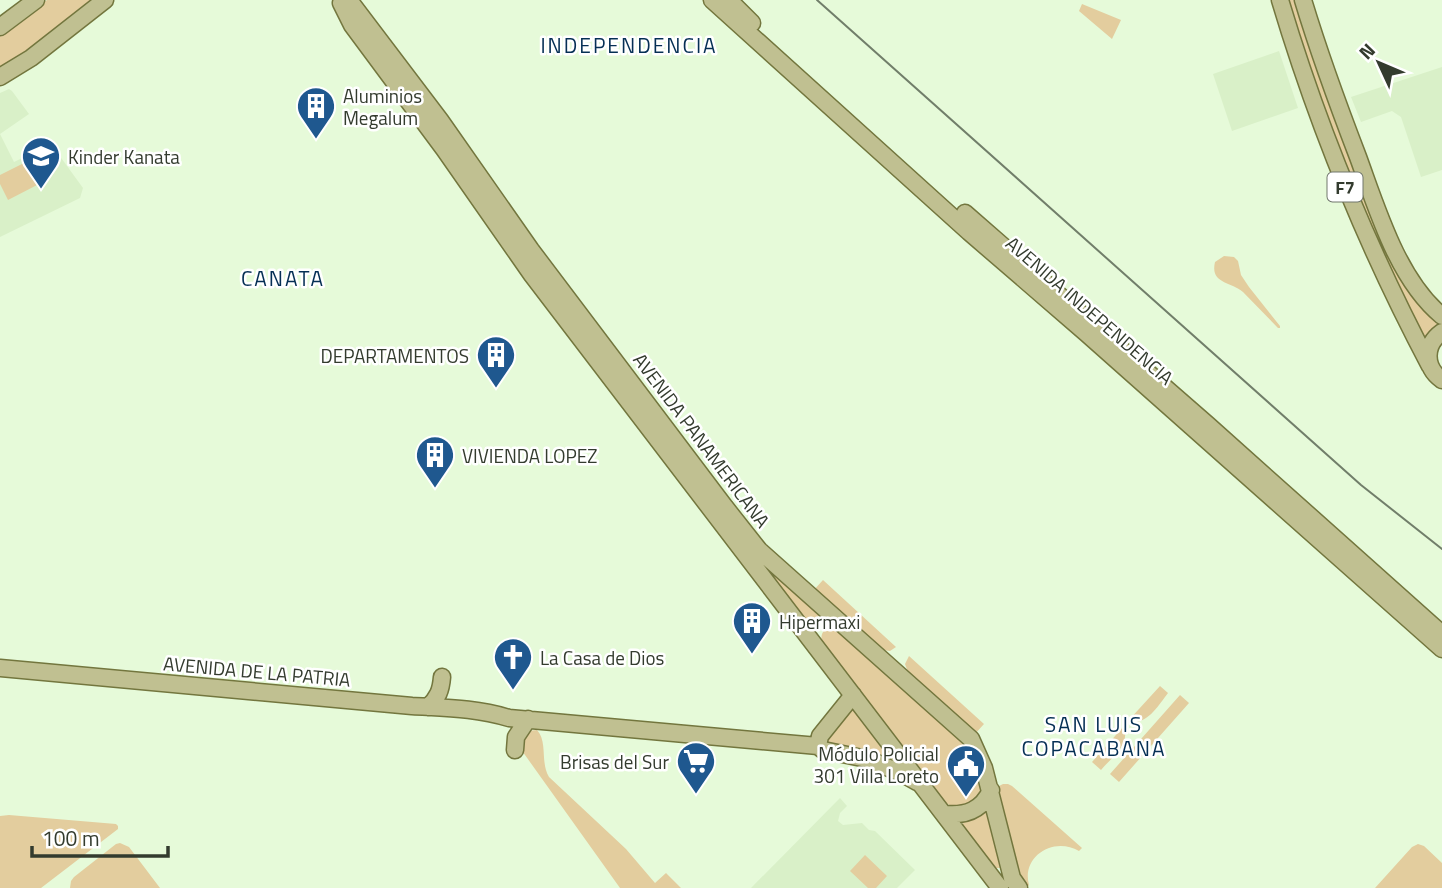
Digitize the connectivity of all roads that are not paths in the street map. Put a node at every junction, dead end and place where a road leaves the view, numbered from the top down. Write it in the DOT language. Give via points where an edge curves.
graph roads {
  1 [pos="36,0"];
  2 [pos="105,0"];
  3 [pos="331,0"];
  4 [pos="339,0"];
  5 [pos="349,0"];
  6 [pos="712,0"];
  7 [pos="729,0"];
  8 [pos="1280,0"];
  9 [pos="1303,0"];
  10 [pos="352,25"];
  11 [pos="0,27"];
  12 [pos="0,77"];
  13 [pos="1442,316"];
  14 [pos="1442,332"];
  15 [pos="1435,373"];
  16 [pos="1442,389"];
  17 [pos="820,625"];
  18 [pos="1442,634"];
  19 [pos="1442,649"];
  20 [pos="0,668"];
  21 [pos="442,677"];
  22 [pos="0,679"];
  23 [pos="853,695"];
  24 [pos="428,707"];
  25 [pos="509,718"];
  26 [pos="528,719"];
  27 [pos="818,746"];
  28 [pos="515,750"];
  29 [pos="922,785"];
  30 [pos="991,790"];
  31 [pos="945,814"];
  32 [pos="1000,888"];
  33 [pos="1019,888"];
  1 -- 11 [label="main road"];
  2 -- 12 [label="main road" via="32,58"];
  3 -- 10 [label="main road"];
  4 -- 10 [label="main road, AVENIDA PANAMERICANA"];
  5 -- 17 [label="main road, AVENIDA PANAMERICANA" via="531,250"];
  6 -- 19 [label="main road, AVENIDA INDEPENDENCIA"];
  7 -- 18 [label="main road, AVENIDA INDEPENDENCIA"];
  8 -- 15 [label="main road, F7" via="1344,185"];
  9 -- 13 [label="main road, F7" via="1350,138 1401,266 1420,295"];
  10 -- 17 [label="main road, AVENIDA PANAMERICANA" via="532,275"];
  14 -- 15 [label="main road" via="1429,347"];
  15 -- 16 [label="main road, F7"];
  17 -- 23 [label="main road, AVENIDA PANAMERICANA"];
  17 -- 30 [label="main road, AVENIDA PANAMERICANA" via="971,739"];
  20 -- 24 [label="main road, AVENIDA DE LA PATRIA"];
  21 -- 24 [label="main road" via="440,691"];
  22 -- 25 [label="main road, AVENIDA DE LA PATRIA" via="496,723"];
  23 -- 27 [label="main road" via="820,736"];
  23 -- 29 [label="main road, AVENIDA PANAMERICANA"];
  24 -- 25 [label="main road, AVENIDA DE LA PATRIA" via="488,711"];
  25 -- 26 [label="main road, AVENIDA DE LA PATRIA"];
  26 -- 27 [label="main road, AVENIDA DE LA PATRIA"];
  26 -- 28 [label="main road" via="516,737"];
  27 -- 29 [label="main road, AVENIDA DE LA PATRIA" via="867,759"];
  29 -- 31 [label="main road, AVENIDA PANAMERICANA"];
  30 -- 31 [label="main road" via="968,814"];
  30 -- 33 [label="main road, AVENIDA PANAMERICANA" via="1012,878"];
  31 -- 32 [label="main road, AVENIDA PANAMERICANA"];
}
